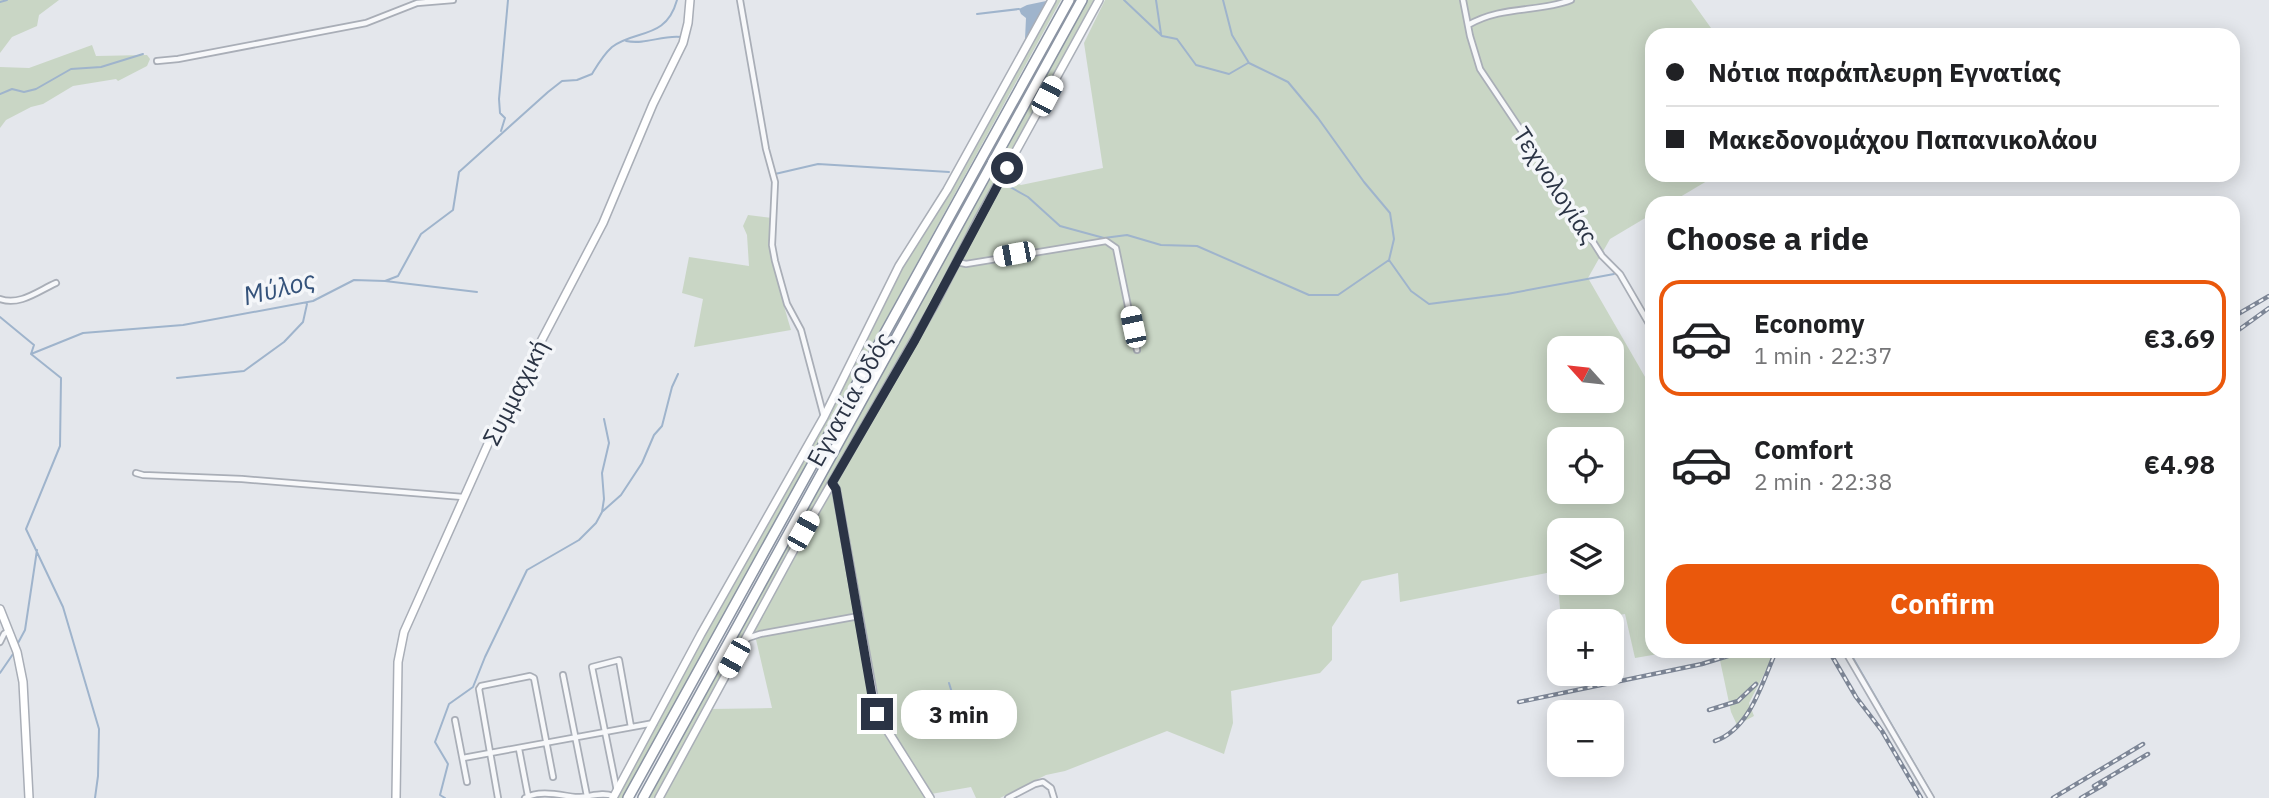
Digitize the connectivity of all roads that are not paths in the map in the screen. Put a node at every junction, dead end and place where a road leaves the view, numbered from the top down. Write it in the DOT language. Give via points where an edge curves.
graph roads {
  1 [pos="453,0"];
  2 [pos="690,0"];
  3 [pos="740,0"];
  4 [pos="1052,0"];
  5 [pos="1069,0"];
  6 [pos="1082,0"];
  7 [pos="1098,0"];
  8 [pos="1463,0"];
  9 [pos="1571,0"];
  10 [pos="1468,25"];
  11 [pos="157,61"];
  12 [pos="956,262"];
  13 [pos="56,283"];
  14 [pos="0,299"];
  15 [pos="1645,317"];
  16 [pos="1138,350"];
  17 [pos="824,417"];
  18 [pos="136,473"];
  19 [pos="832,483"];
  20 [pos="463,497"];
  21 [pos="0,609"];
  22 [pos="859,616"];
  23 [pos="8,631"];
  24 [pos="744,640"];
  25 [pos="0,642"];
  26 [pos="1849,658"];
  27 [pos="563,675"];
  28 [pos="455,720"];
  29 [pos="654,722"];
  30 [pos="631,727"];
  31 [pos="604,733"];
  32 [pos="575,738"];
  33 [pos="546,744"];
  34 [pos="519,749"];
  35 [pos="490,754"];
  36 [pos="463,758"];
  37 [pos="553,777"];
  38 [pos="467,782"];
  39 [pos="615,795"];
  40 [pos="587,796"];
  41 [pos="526,797"];
  42 [pos="29,798"];
  43 [pos="396,798"];
  44 [pos="498,798"];
  45 [pos="628,798"];
  46 [pos="643,798"];
  47 [pos="659,798"];
  48 [pos="930,798"];
  49 [pos="1008,798"];
  50 [pos="1054,798"];
  51 [pos="1931,798"];
  1 -- 11 [label="street" via="413,4 364,24"];
  2 -- 20 [label="street, Συμμαχική" via="687,34 603,223"];
  3 -- 17 [label="street" via="775,182 775,261 787,304 801,330"];
  4 -- 17 [label="street" via="947,190 898,266"];
  5 -- 45 [label="highway, Εγνατία Οδός"];
  6 -- 46 [label="highway, Εγνατία Οδός"];
  7 -- 12 [label="street"];
  8 -- 10 [label="street"];
  9 -- 10 [label="street" via="1502,11"];
  10 -- 15 [label="street, Τεχνολογίας" via="1480,69"];
  12 -- 16 [label="street" via="1110,242 1116,248"];
  12 -- 19 [label="street"];
  13 -- 14 [label="street" via="27,297 9,302"];
  17 -- 29 [label="street"];
  18 -- 20 [label="street"];
  19 -- 22 [label="street"];
  19 -- 24 [label="street"];
  20 -- 43 [label="street, Συμμαχική" via="404,632"];
  21 -- 23 [label="street"];
  22 -- 24 [label="street"];
  22 -- 48 [label="street" via="877,714"];
  23 -- 25 [label="street"];
  23 -- 42 [label="street" via="23,682"];
  24 -- 47 [label="street"];
  26 -- 51 [label="street"];
  27 -- 32 [label="street"];
  28 -- 36 [label="street"];
  29 -- 30 [label="street"];
  29 -- 39 [label="street"];
  30 -- 31 [label="street"];
  30 -- 31 [label="street" via="619,660 592,667"];
  31 -- 32 [label="street"];
  31 -- 39 [label="street"];
  32 -- 33 [label="street"];
  32 -- 40 [label="street"];
  33 -- 34 [label="street"];
  33 -- 35 [label="street" via="534,678 519,679 479,688"];
  33 -- 37 [label="street"];
  34 -- 35 [label="street"];
  34 -- 41 [label="street"];
  35 -- 36 [label="street"];
  35 -- 44 [label="street"];
  36 -- 38 [label="street"];
  39 -- 40 [label="street"];
  40 -- 41 [label="street"];
  49 -- 50 [label="street" via="1043,782"];
}
